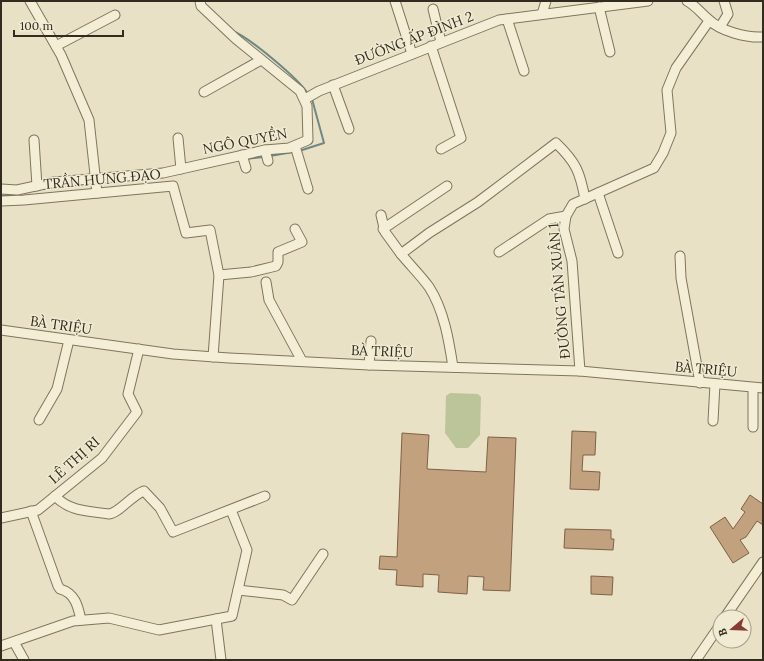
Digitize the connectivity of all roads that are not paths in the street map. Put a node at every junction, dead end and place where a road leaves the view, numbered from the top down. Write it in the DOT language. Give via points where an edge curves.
graph roads {
  1 [pos="30,1"];
  2 [pos="200,1"];
  3 [pos="395,1"];
  4 [pos="546,1"];
  5 [pos="648,1"];
  6 [pos="687,1"];
  7 [pos="724,1"];
  8 [pos="599,7"];
  9 [pos="433,9"];
  10 [pos="542,14"];
  11 [pos="115,15"];
  12 [pos="507,19"];
  13 [pos="709,21"];
  14 [pos="720,26"];
  15 [pos="763,37"];
  16 [pos="441,42"];
  17 [pos="56,46"];
  18 [pos="431,46"];
  19 [pos="610,52"];
  20 [pos="412,54"];
  21 [pos="261,60"];
  22 [pos="524,71"];
  23 [pos="333,85"];
  24 [pos="204,92"];
  25 [pos="309,98"];
  26 [pos="349,129"];
  27 [pos="178,138"];
  28 [pos="34,140"];
  29 [pos="441,149"];
  30 [pos="295,151"];
  31 [pos="181,169"];
  32 [pos="95,179"];
  33 [pos="37,186"];
  34 [pos="447,186"];
  35 [pos="1,189"];
  36 [pos="308,189"];
  37 [pos="97,193"];
  38 [pos="598,193"];
  39 [pos="584,199"];
  40 [pos="1,201"];
  41 [pos="381,215"];
  42 [pos="566,216"];
  43 [pos="295,228"];
  44 [pos="383,229"];
  45 [pos="499,252"];
  46 [pos="618,253"];
  47 [pos="401,254"];
  48 [pos="680,256"];
  49 [pos="219,275"];
  50 [pos="266,282"];
  51 [pos="1,330"];
  52 [pos="70,340"];
  53 [pos="371,341"];
  54 [pos="139,349"];
  55 [pos="213,357"];
  56 [pos="302,361"];
  57 [pos="369,365"];
  58 [pos="453,367"];
  59 [pos="580,371"];
  60 [pos="700,383"];
  61 [pos="714,384"];
  62 [pos="753,388"];
  63 [pos="763,388"];
  64 [pos="39,420"];
  65 [pos="713,421"];
  66 [pos="753,427"];
  67 [pos="55,496"];
  68 [pos="265,496"];
  69 [pos="231,510"];
  70 [pos="31,511"];
  71 [pos="1,518"];
  72 [pos="323,554"];
  73 [pos="763,562"];
  74 [pos="238,590"];
  75 [pos="731,609"];
  76 [pos="216,619"];
  77 [pos="81,620"];
  78 [pos="712,637"];
  79 [pos="14,642"];
  80 [pos="1,646"];
  81 [pos="24,660"];
  82 [pos="221,660"];
  83 [pos="696,660"];
  1 -- 17 [label="street"];
  2 -- 21 [label="street" via="201,6"];
  3 -- 20 [label="street"];
  4 -- 10 [label="street"];
  5 -- 8 [label="street, ĐƯỜNG ẤP ĐÌNH 2"];
  6 -- 13 [label="street" via="695,5"];
  7 -- 14 [label="street" via="728,14"];
  8 -- 10 [label="street, ĐƯỜNG ẤP ĐÌNH 2"];
  8 -- 19 [label="street"];
  9 -- 16 [label="street"];
  10 -- 12 [label="street, ĐƯỜNG ẤP ĐÌNH 2"];
  11 -- 17 [label="street"];
  12 -- 16 [label="street, ĐƯỜNG ẤP ĐÌNH 2"];
  12 -- 22 [label="street"];
  13 -- 14 [label="street"];
  13 -- 38 [label="street, ĐƯỜNG TÂN XUÂN 1" via="676,68 666,90 671,133 654,168"];
  14 -- 15 [label="street" via="736,34"];
  16 -- 18 [label="street, ĐƯỜNG ẤP ĐÌNH 2"];
  17 -- 32 [label="street" via="89,120"];
  18 -- 20 [label="street, ĐƯỜNG ẤP ĐÌNH 2"];
  18 -- 29 [label="street" via="461,138"];
  20 -- 23 [label="street, ĐƯỜNG ẤP ĐÌNH 2"];
  21 -- 24 [label="street"];
  21 -- 25 [label="street"];
  23 -- 25 [label="street, ĐƯỜNG ẤP ĐÌNH 2"];
  23 -- 26 [label="street"];
  25 -- 30 [label="street, NGÔ QUYỀN" via="308,140"];
  27 -- 31 [label="street"];
  28 -- 33 [label="street"];
  30 -- 31 [label="street, NGÔ QUYỀN"];
  30 -- 36 [label="street"];
  31 -- 32 [label="street, NGÔ QUYỀN"];
  32 -- 33 [label="street, NGÔ QUYỀN"];
  32 -- 37 [label="street"];
  33 -- 35 [label="street, NGÔ QUYỀN" via="17,190"];
  34 -- 44 [label="street"];
  37 -- 40 [label="street, TRẦN HƯNG ĐẠO"];
  37 -- 49 [label="street, TRẦN HƯNG ĐẠO" via="173,186 186,233 210,230"];
  38 -- 39 [label="street, ĐƯỜNG TÂN XUÂN 1"];
  38 -- 46 [label="street"];
  39 -- 42 [label="street, ĐƯỜNG TÂN XUÂN 1" via="573,204"];
  39 -- 47 [label="street" via="580,173 567,153 556,143 478,202"];
  41 -- 44 [label="street"];
  42 -- 45 [label="street" via="549,219"];
  42 -- 59 [label="street, ĐƯỜNG TÂN XUÂN 1" via="564,229 572,261"];
  43 -- 49 [label="street" via="302,242 278,252 276,266 251,272"];
  44 -- 47 [label="street"];
  47 -- 58 [label="street" via="430,288 448,339"];
  48 -- 60 [label="street" via="681,278"];
  49 -- 55 [label="street, TRẦN HƯNG ĐẠO"];
  50 -- 56 [label="street" via="269,300"];
  51 -- 52 [label="street, BÀ TRIỆU"];
  52 -- 54 [label="street, BÀ TRIỆU"];
  52 -- 64 [label="street" via="57,389"];
  53 -- 57 [label="street"];
  54 -- 55 [label="street, BÀ TRIỆU"];
  54 -- 67 [label="street, LÊ THỊ RI" via="128,392 137,412 102,458"];
  55 -- 56 [label="street, BÀ TRIỆU"];
  56 -- 57 [label="street, BÀ TRIỆU"];
  57 -- 58 [label="street, BÀ TRIỆU"];
  58 -- 59 [label="street, BÀ TRIỆU"];
  59 -- 60 [label="street, BÀ TRIỆU"];
  60 -- 61 [label="street, BÀ TRIỆU"];
  61 -- 62 [label="street, BÀ TRIỆU"];
  61 -- 65 [label="street"];
  62 -- 63 [label="street, BÀ TRIỆU"];
  62 -- 66 [label="street"];
  67 -- 69 [label="street" via="73,509 109,514 144,491 160,508 173,532"];
  67 -- 70 [label="street, LÊ THỊ RI" via="38,510"];
  68 -- 69 [label="street"];
  69 -- 74 [label="street" via="247,550"];
  70 -- 71 [label="street, LÊ THỊ RI"];
  70 -- 77 [label="street" via="58,586 71,594"];
  72 -- 74 [label="street" via="292,600 283,595"];
  73 -- 75 [label="street"];
  74 -- 76 [label="street" via="232,616"];
  76 -- 77 [label="street" via="159,630 109,618"];
  76 -- 82 [label="street"];
  77 -- 79 [label="street"];
  78 -- 83 [label="street"];
  79 -- 80 [label="street"];
  79 -- 81 [label="street"];
}
